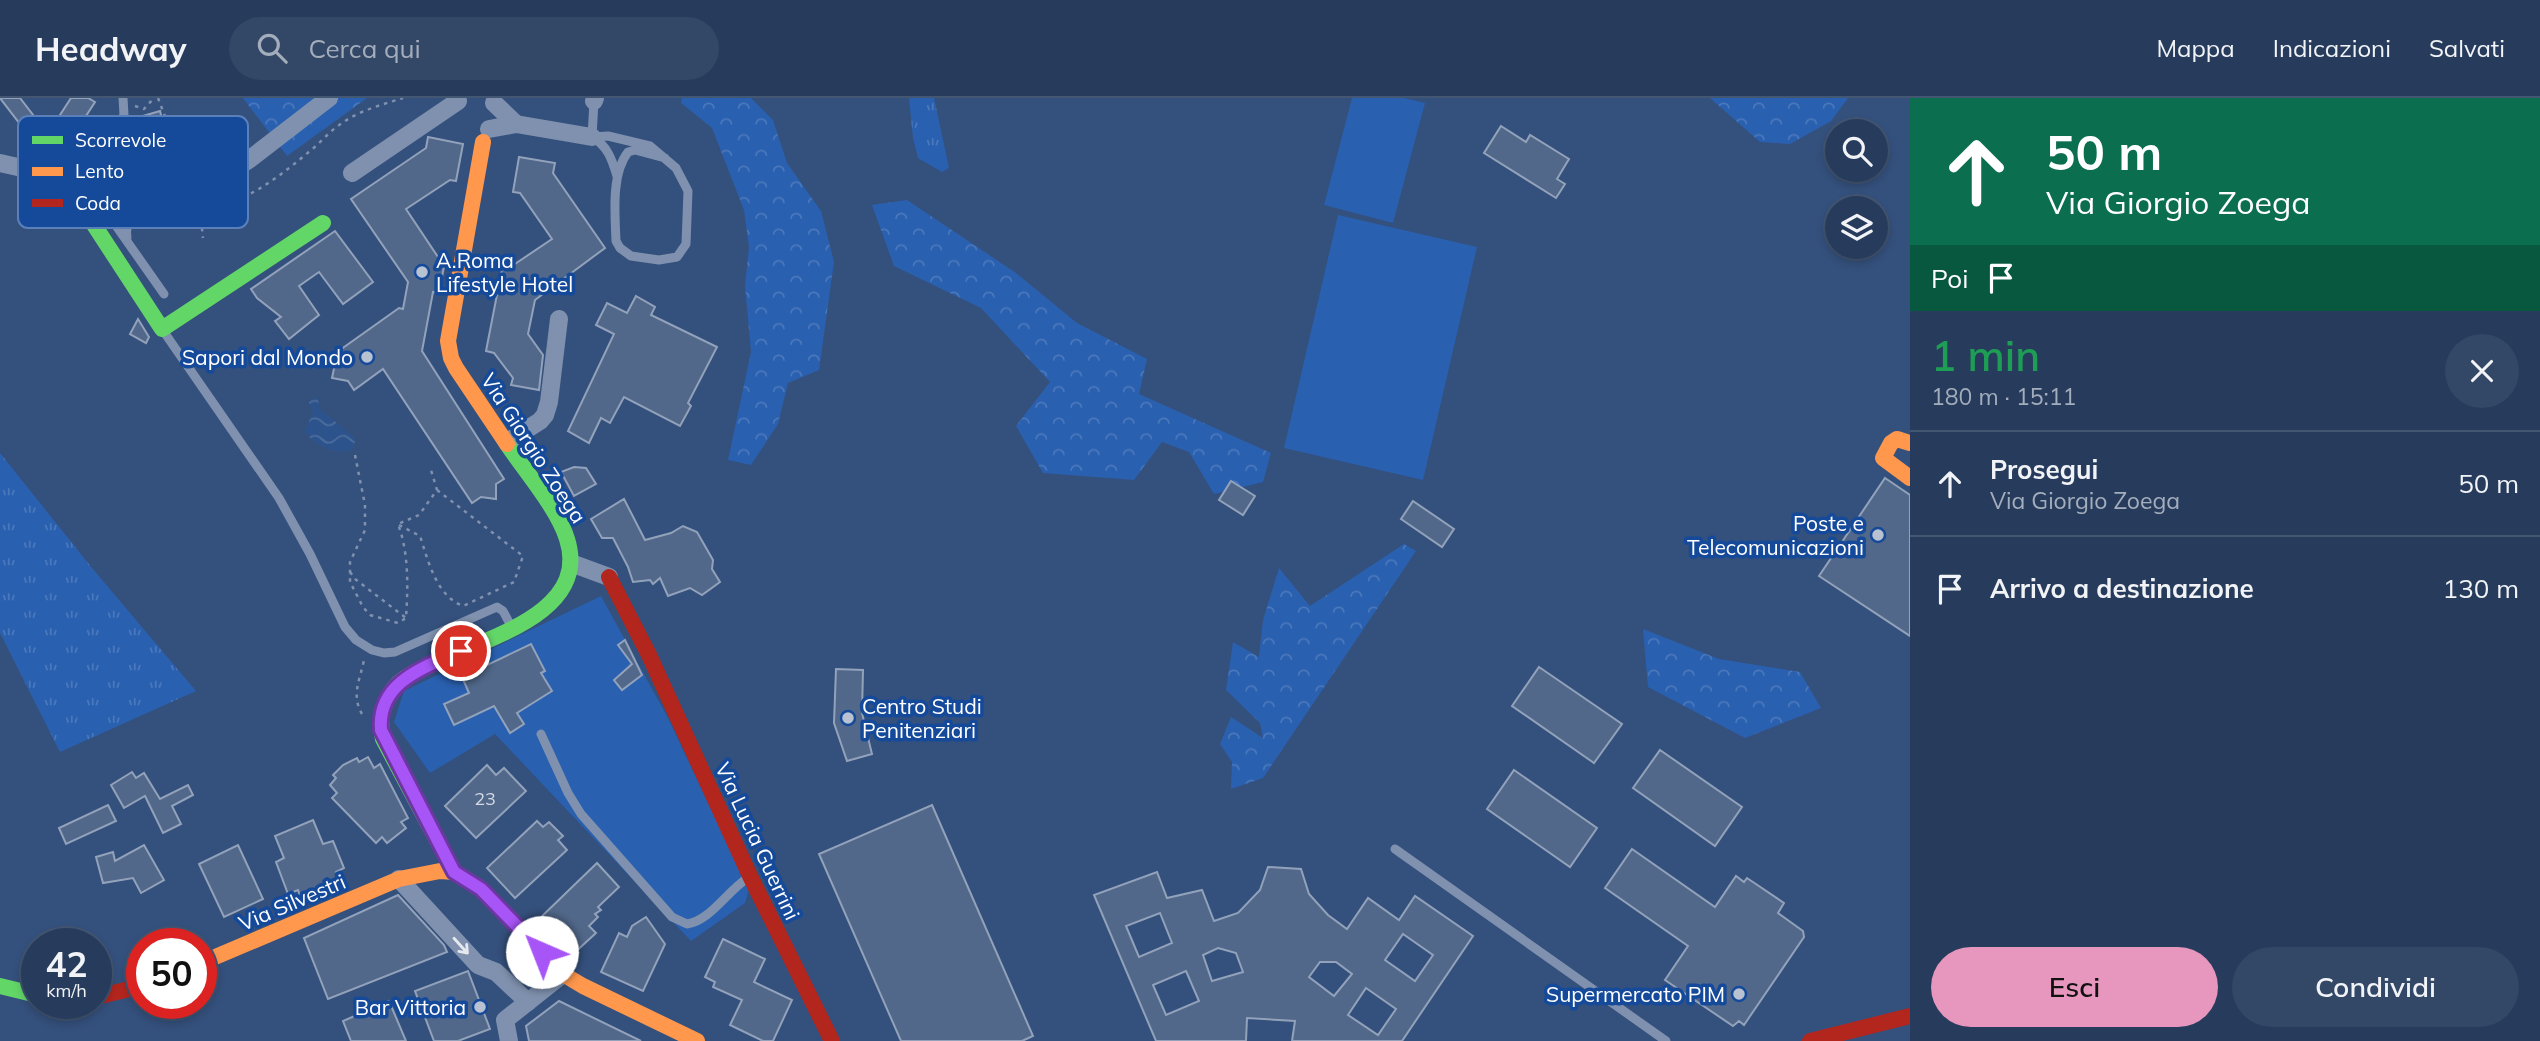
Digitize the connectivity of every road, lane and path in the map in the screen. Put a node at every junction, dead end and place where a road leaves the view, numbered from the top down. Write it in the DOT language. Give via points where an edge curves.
graph roads {
  1 [pos="156,98"];
  2 [pos="329,98"];
  3 [pos="403,98"];
  4 [pos="594,99"];
  5 [pos="123,101"];
  6 [pos="458,101"];
  7 [pos="494,103"];
  8 [pos="164,116"];
  9 [pos="516,124"];
  10 [pos="486,135"];
  11 [pos="592,137"];
  12 [pos="665,158"];
  13 [pos="248,160"];
  14 [pos="352,173"];
  15 [pos="617,178"];
  16 [pos="248,196"];
  17 [pos="323,223"];
  18 [pos="96,228"];
  19 [pos="118,228"];
  20 [pos="125,228"];
  21 [pos="202,228"];
  22 [pos="203,238"];
  23 [pos="127,240"];
  24 [pos="164,294"];
  25 [pos="559,319"];
  26 [pos="162,329"];
  27 [pos="507,442"];
  28 [pos="1910,443"];
  29 [pos="355,455"];
  30 [pos="431,470"];
  31 [pos="1910,478"];
  32 [pos="437,491"];
  33 [pos="398,524"];
  34 [pos="571,563"];
  35 [pos="350,572"];
  36 [pos="609,578"];
  37 [pos="406,618"];
  38 [pos="512,627"];
  39 [pos="365,658"];
  40 [pos="361,712"];
  41 [pos="541,734"];
  42 [pos="1395,849"];
  43 [pos="454,872"];
  44 [pos="750,876"];
  45 [pos="399,879"];
  46 [pos="217,956"];
  47 [pos="564,974"];
  48 [pos="0,986"];
  49 [pos="21,991"];
  50 [pos="528,1002"];
  51 [pos="1909,1019"];
  52 [pos="509,1041"];
  53 [pos="696,1041"];
  54 [pos="832,1041"];
  55 [pos="1666,1041"];
  56 [pos="1810,1041"];
  1 -- 5 [label="path" via="144,109"];
  1 -- 8 [label="path"];
  2 -- 13 [label="street"];
  3 -- 16 [label="path" via="346,121"];
  4 -- 11 [label="lane"];
  6 -- 14 [label="street"];
  7 -- 9 [label="street"];
  9 -- 10 [label="street"];
  9 -- 11 [label="street"];
  10 -- 27 [label="street, Via Giorgio Zoega" via="448,341 456,368"];
  11 -- 12 [label="lane" via="643,143"];
  11 -- 15 [label="lane" via="610,153"];
  12 -- 15 [label="lane" via="628,152"];
  12 -- 15 [label="lane" via="679,172 689,197 686,244 672,259 631,256 620,248 616,237"];
  17 -- 26 [label="street"];
  18 -- 26 [label="street"];
  19 -- 23 [label="lane"];
  20 -- 23 [label="lane"];
  21 -- 22 [label="path"];
  23 -- 24 [label="lane"];
  25 -- 27 [label="street" via="545,415"];
  26 -- 38 [label="lane" via="279,498 356,640 378,652 400,651 497,607"];
  27 -- 34 [label="street, Via Giorgio Zoega" via="562,525"];
  28 -- 31 [label="street" via="1897,439 1883,458"];
  29 -- 35 [label="path" via="365,530"];
  30 -- 32 [label="path"];
  32 -- 33 [label="path" via="419,515"];
  32 -- 33 [label="path" via="523,556 514,582 463,606 456,604 432,572 420,536"];
  33 -- 37 [label="path" via="404,539"];
  34 -- 36 [label="street"];
  34 -- 38 [label="street" via="565,584 550,606"];
  35 -- 37 [label="path"];
  35 -- 37 [label="path" via="350,582 370,615 398,622"];
  36 -- 44 [label="street, Via Lucia Guerrini"];
  38 -- 43 [label="street" via="406,677 389,695 381,720 383,739"];
  39 -- 40 [label="path" via="356,691"];
  41 -- 44 [label="lane" via="581,814 672,917 687,925 702,920"];
  42 -- 55 [label="lane"];
  43 -- 45 [label="street, Via Silvestri"];
  43 -- 47 [label="street" via="481,889"];
  44 -- 54 [label="street, Via Lucia Guerrini"];
  45 -- 46 [label="street, Via Silvestri"];
  45 -- 50 [label="street, one-way" via="478,965 496,972"];
  47 -- 50 [label="street"];
  47 -- 53 [label="street"];
  48 -- 49 [label="street"];
  50 -- 52 [label="street" via="505,1020"];
  51 -- 56 [label="street"];
}
